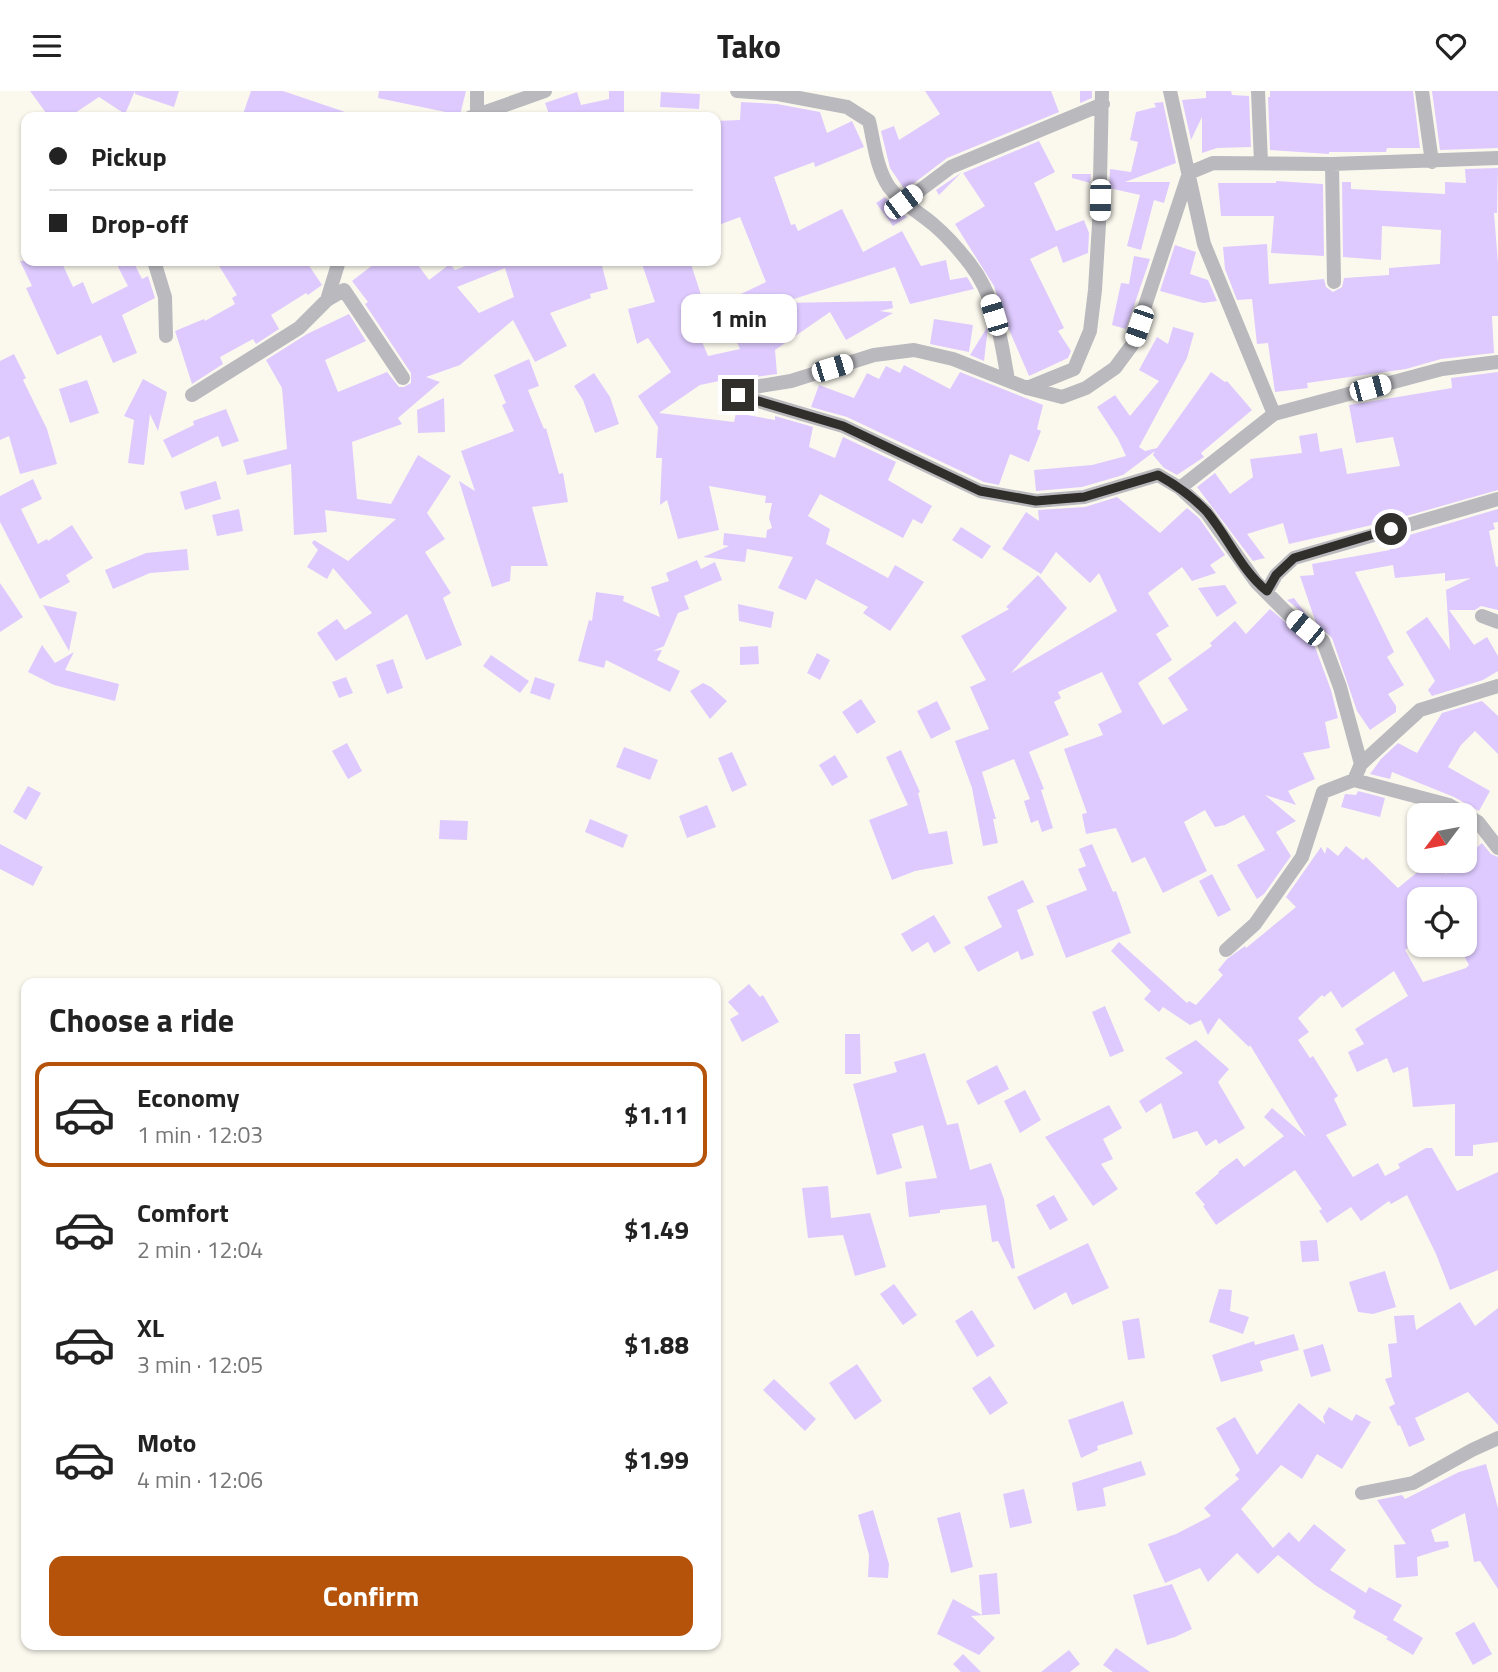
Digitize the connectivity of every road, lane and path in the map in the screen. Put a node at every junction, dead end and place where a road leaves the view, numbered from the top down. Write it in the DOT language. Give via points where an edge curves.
graph roads {
  1 [pos="477,91"];
  2 [pos="512,91"];
  3 [pos="545,91"];
  4 [pos="737,91"];
  5 [pos="1170,91"];
  6 [pos="1258,91"];
  7 [pos="1422,91"];
  8 [pos="1102,97"];
  9 [pos="504,104"];
  10 [pos="474,112"];
  11 [pos="482,112"];
  12 [pos="1498,158"];
  13 [pos="1432,162"];
  14 [pos="1261,163"];
  15 [pos="1332,164"];
  16 [pos="1189,173"];
  17 [pos="903,202"];
  18 [pos="156,266"];
  19 [pos="337,266"];
  20 [pos="1334,282"];
  21 [pos="327,300"];
  22 [pos="166,336"];
  23 [pos="1498,362"];
  24 [pos="403,377"];
  25 [pos="1008,380"];
  26 [pos="1027,388"];
  27 [pos="192,395"];
  28 [pos="1274,414"];
  29 [pos="1180,488"];
  30 [pos="1498,499"];
  31 [pos="1267,591"];
  32 [pos="1482,616"];
  33 [pos="1498,622"];
  34 [pos="1498,686"];
  35 [pos="1361,764"];
  36 [pos="1354,780"];
  37 [pos="1498,848"];
  38 [pos="1226,950"];
  39 [pos="1498,1438"];
  40 [pos="1362,1493"];
  1 -- 10 [label="street"];
  2 -- 9 [label="street"];
  3 -- 9 [label="street"];
  4 -- 17 [label="street" via="847,107 869,121 888,185"];
  5 -- 16 [label="street"];
  6 -- 14 [label="street"];
  7 -- 13 [label="street"];
  8 -- 17 [label="street" via="951,167"];
  8 -- 26 [label="street" via="1099,224 1090,331 1074,369"];
  9 -- 11 [label="street"];
  12 -- 13 [label="street"];
  13 -- 15 [label="street"];
  14 -- 15 [label="street"];
  14 -- 16 [label="street" via="1213,163"];
  15 -- 20 [label="street"];
  16 -- 26 [label="street" via="1132,345 1115,368 1086,388 1062,397"];
  16 -- 28 [label="street" via="1204,244"];
  17 -- 25 [label="street" via="935,225 972,266 1000,333"];
  18 -- 22 [label="street" via="165,297"];
  19 -- 21 [label="street"];
  21 -- 24 [label="street" via="344,290"];
  21 -- 27 [label="street" via="299,328"];
  23 -- 28 [label="street" via="1442,369"];
  25 -- 26 [label="street"];
  25 -- 29 [label="street" via="914,350 874,355 791,381 748,388 738,395 843,426 980,491 1036,501 1084,497 1158,475"];
  28 -- 29 [label="street"];
  29 -- 31 [label="street" via="1206,512 1255,582"];
  30 -- 31 [label="street" via="1294,558"];
  31 -- 35 [label="street" via="1323,642"];
  32 -- 33 [label="street"];
  34 -- 35 [label="street" via="1420,710"];
  35 -- 36 [label="street"];
  36 -- 37 [label="street" via="1449,806 1478,822"];
  36 -- 38 [label="street" via="1323,792 1302,857 1255,924"];
  39 -- 40 [label="street" via="1413,1483"];
}
